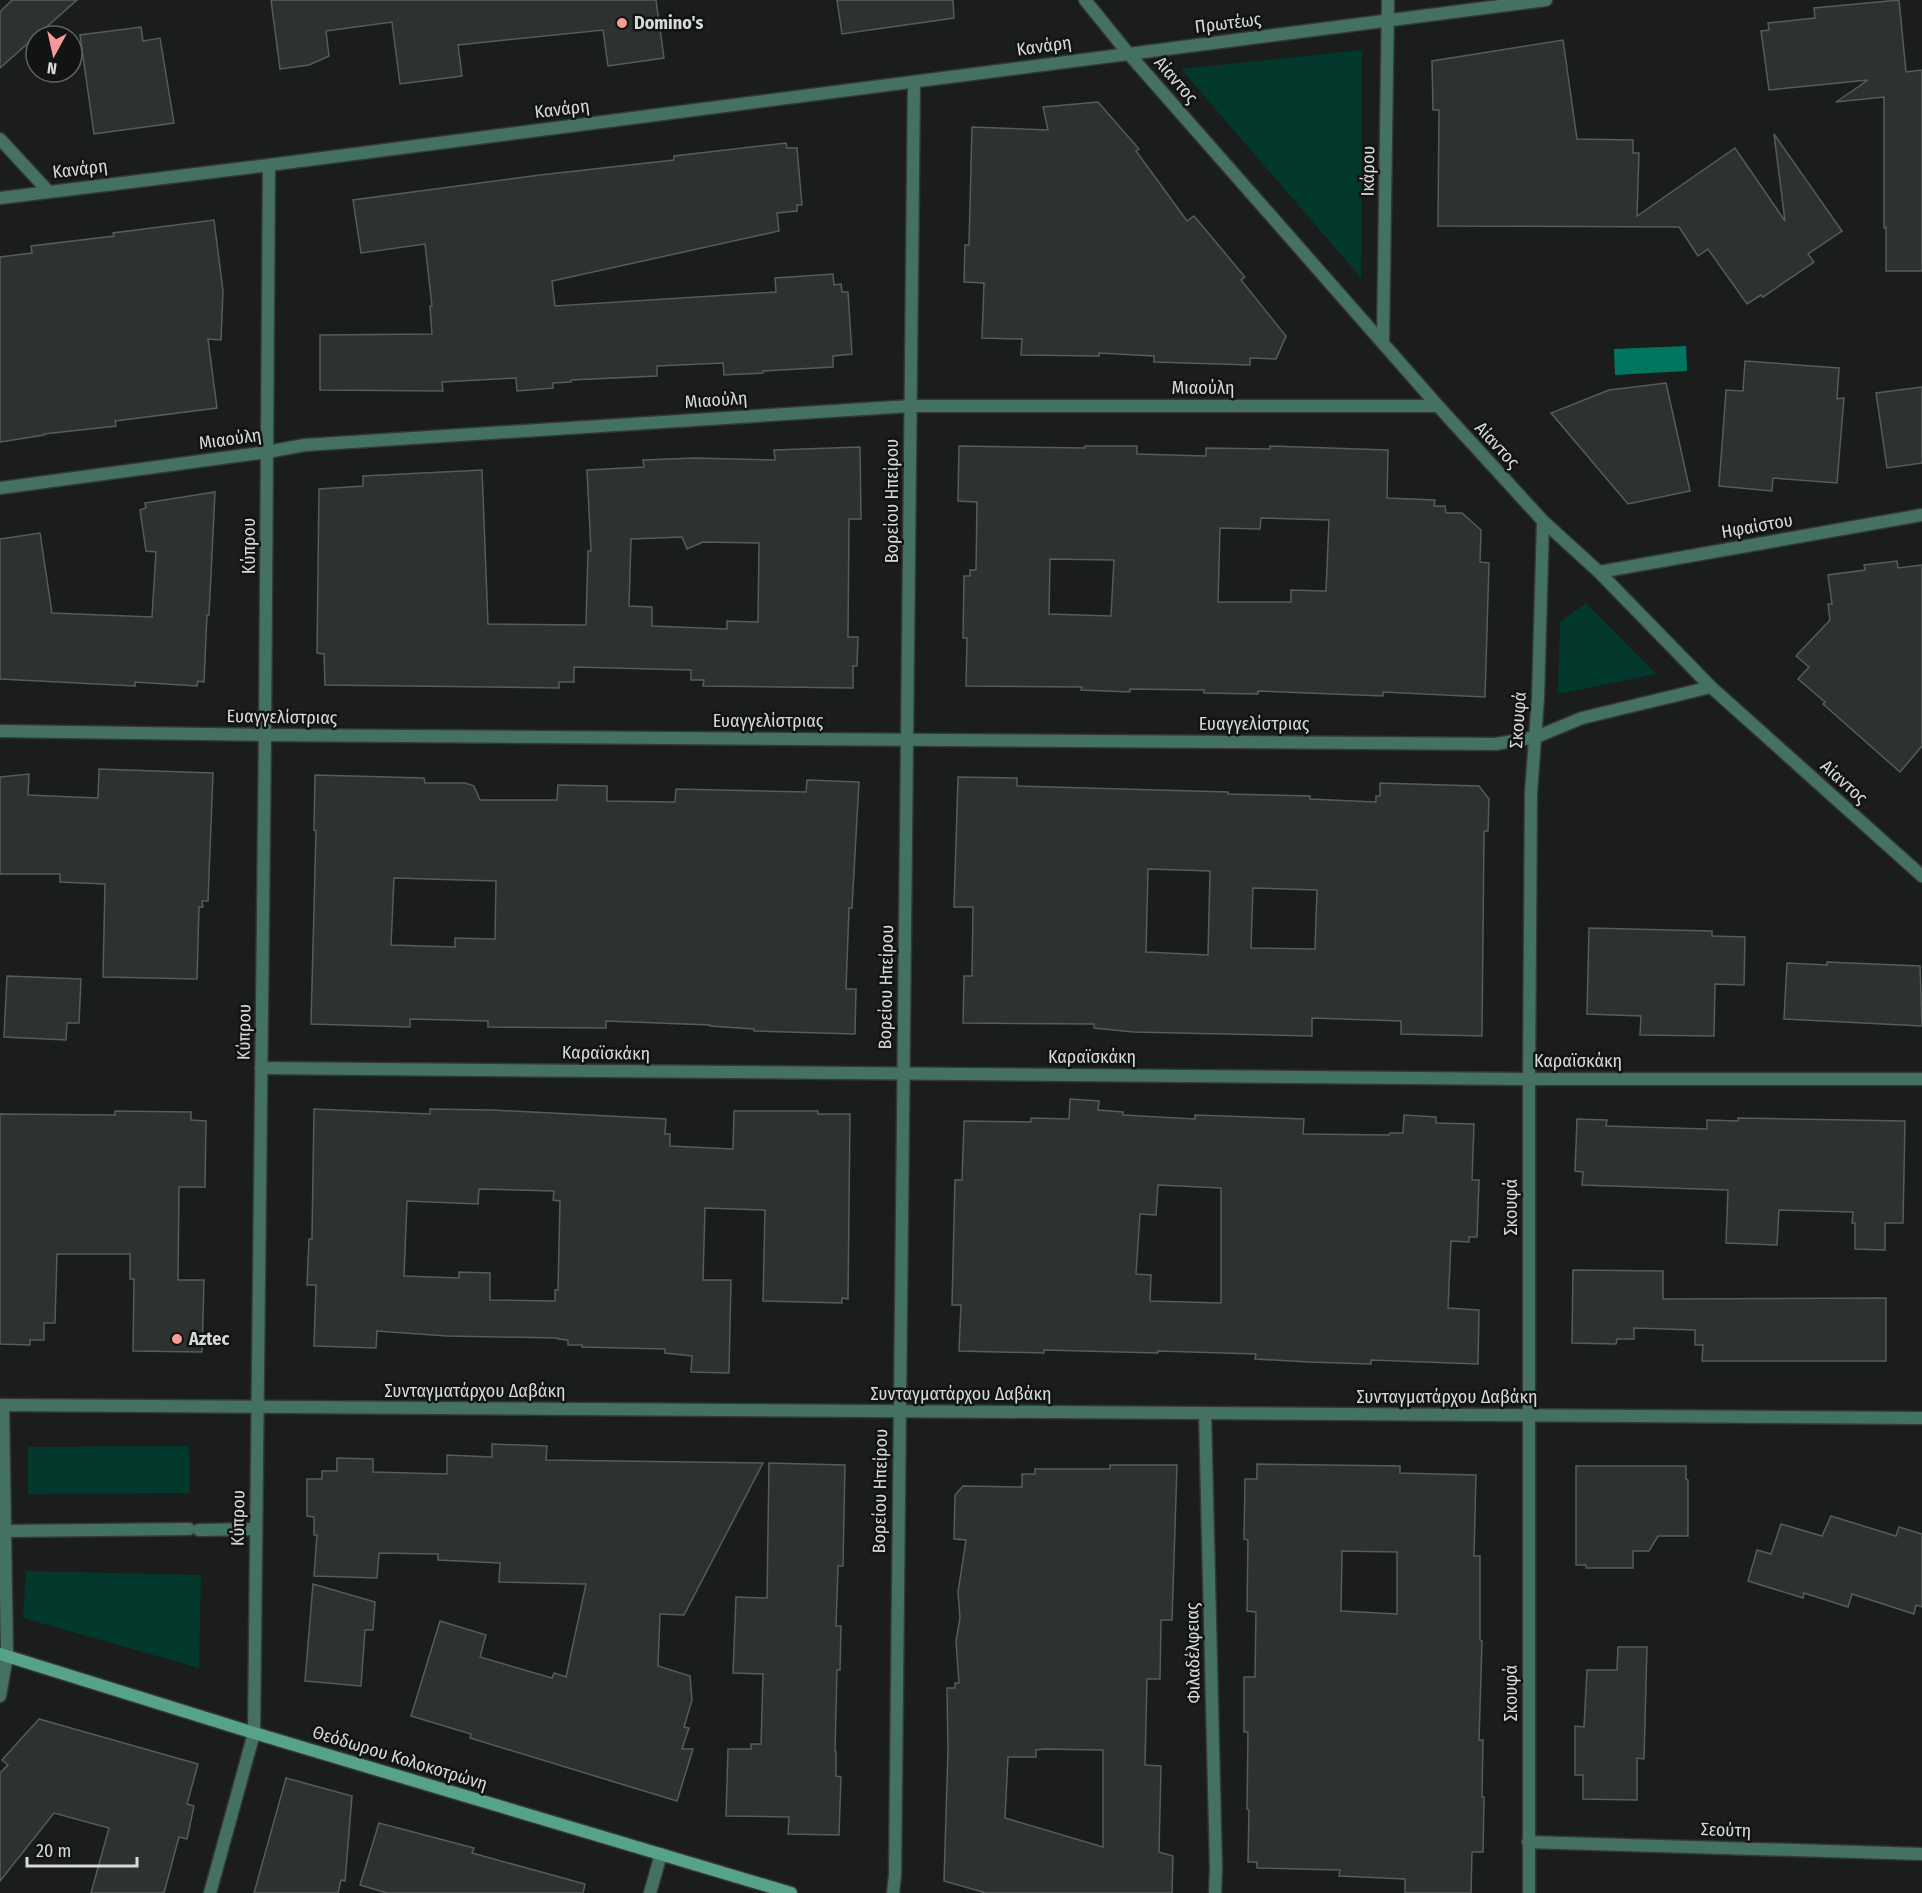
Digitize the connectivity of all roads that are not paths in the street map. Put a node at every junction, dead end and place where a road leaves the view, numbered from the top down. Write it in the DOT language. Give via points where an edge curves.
graph roads {
  1 [pos="1086,0"];
  2 [pos="1388,0"];
  3 [pos="1546,0"];
  4 [pos="1388,22"];
  5 [pos="1128,52"];
  6 [pos="914,82"];
  7 [pos="0,139"];
  8 [pos="269,165"];
  9 [pos="48,191"];
  10 [pos="0,198"];
  11 [pos="1383,343"];
  12 [pos="911,406"];
  13 [pos="1437,406"];
  14 [pos="267,452"];
  15 [pos="0,488"];
  16 [pos="1922,515"];
  17 [pos="1543,521"];
  18 [pos="1599,572"];
  19 [pos="1711,687"];
  20 [pos="0,731"];
  21 [pos="265,735"];
  22 [pos="1536,738"];
  23 [pos="908,739"];
  24 [pos="1922,876"];
  25 [pos="261,1068"];
  26 [pos="903,1074"];
  27 [pos="1529,1079"];
  28 [pos="1922,1079"];
  29 [pos="1,1405"];
  30 [pos="258,1407"];
  31 [pos="899,1411"];
  32 [pos="1205,1413"];
  33 [pos="1529,1416"];
  34 [pos="1922,1418"];
  35 [pos="256,1529"];
  36 [pos="4,1531"];
  37 [pos="3,1655"];
  38 [pos="0,1695"];
  39 [pos="254,1734"];
  40 [pos="1528,1842"];
  41 [pos="662,1854"];
  42 [pos="1922,1854"];
  43 [pos="210,1893"];
  44 [pos="650,1893"];
  45 [pos="791,1893"];
  46 [pos="893,1893"];
  47 [pos="1215,1893"];
  48 [pos="1528,1893"];
  1 -- 5 [label="street, Αίαντος"];
  2 -- 4 [label="street, Ικάρου"];
  3 -- 4 [label="street, Πρωτέως"];
  4 -- 5 [label="street, Πρωτέως"];
  4 -- 11 [label="street, Ικάρου"];
  5 -- 6 [label="street, Κανάρη"];
  5 -- 11 [label="street, Αίαντος"];
  6 -- 8 [label="street, Κανάρη"];
  6 -- 12 [label="street, Βορείου Ηπείρου"];
  7 -- 9 [label="street"];
  8 -- 9 [label="street, Κανάρη"];
  8 -- 14 [label="street, Κύπρου"];
  9 -- 10 [label="street, Κανάρη"];
  11 -- 13 [label="street, Αίαντος"];
  12 -- 13 [label="street, Μιαούλη"];
  12 -- 14 [label="street, Μιαούλη" via="305,445"];
  12 -- 23 [label="street, Βορείου Ηπείρου"];
  13 -- 17 [label="street, Αίαντος"];
  14 -- 15 [label="street, Μιαούλη"];
  14 -- 21 [label="street, Κύπρου"];
  16 -- 18 [label="street, Ηφαίστου"];
  17 -- 18 [label="street, Αίαντος"];
  17 -- 22 [label="street, Σκουφά"];
  18 -- 19 [label="street, Αίαντος"];
  19 -- 22 [label="street, Ευαγγελίστριας" via="1582,718"];
  19 -- 24 [label="street, Αίαντος"];
  20 -- 21 [label="street, Ευαγγελίστριας"];
  21 -- 23 [label="street, Ευαγγελίστριας"];
  21 -- 25 [label="street, Κύπρου"];
  22 -- 23 [label="street, Ευαγγελίστριας" via="1496,744"];
  22 -- 27 [label="street, Σκουφά" via="1531,793"];
  23 -- 26 [label="street, Βορείου Ηπείρου"];
  25 -- 26 [label="street, Καραϊσκάκη"];
  25 -- 30 [label="street, Κύπρου"];
  26 -- 27 [label="street, Καραϊσκάκη"];
  26 -- 31 [label="street, Βορείου Ηπείρου"];
  27 -- 28 [label="street, Καραϊσκάκη"];
  27 -- 33 [label="street, Σκουφά"];
  29 -- 30 [label="street, Συνταγματάρχου Δαβάκη"];
  29 -- 36 [label="street"];
  30 -- 31 [label="street, Συνταγματάρχου Δαβάκη"];
  30 -- 35 [label="street, Κύπρου"];
  31 -- 32 [label="street, Συνταγματάρχου Δαβάκη"];
  31 -- 46 [label="street, Βορείου Ηπείρου"];
  32 -- 33 [label="street, Συνταγματάρχου Δαβάκη"];
  32 -- 47 [label="street, Φιλαδέλφειας"];
  33 -- 34 [label="street, Συνταγματάρχου Δαβάκη"];
  33 -- 40 [label="street, Σκουφά"];
  35 -- 36 [label="street"];
  35 -- 39 [label="street, Κύπρου"];
  36 -- 37 [label="street"];
  37 -- 38 [label="street"];
  37 -- 39 [label="street, Θεόδωρου Κολοκοτρώνη"];
  39 -- 41 [label="street, Θεόδωρου Κολοκοτρώνη"];
  39 -- 43 [label="street, Κύπρου"];
  40 -- 42 [label="street, Σεούτη"];
  40 -- 48 [label="street, Σκουφά"];
  41 -- 44 [label="street"];
  41 -- 45 [label="street, Θεόδωρου Κολοκοτρώνη"];
}
